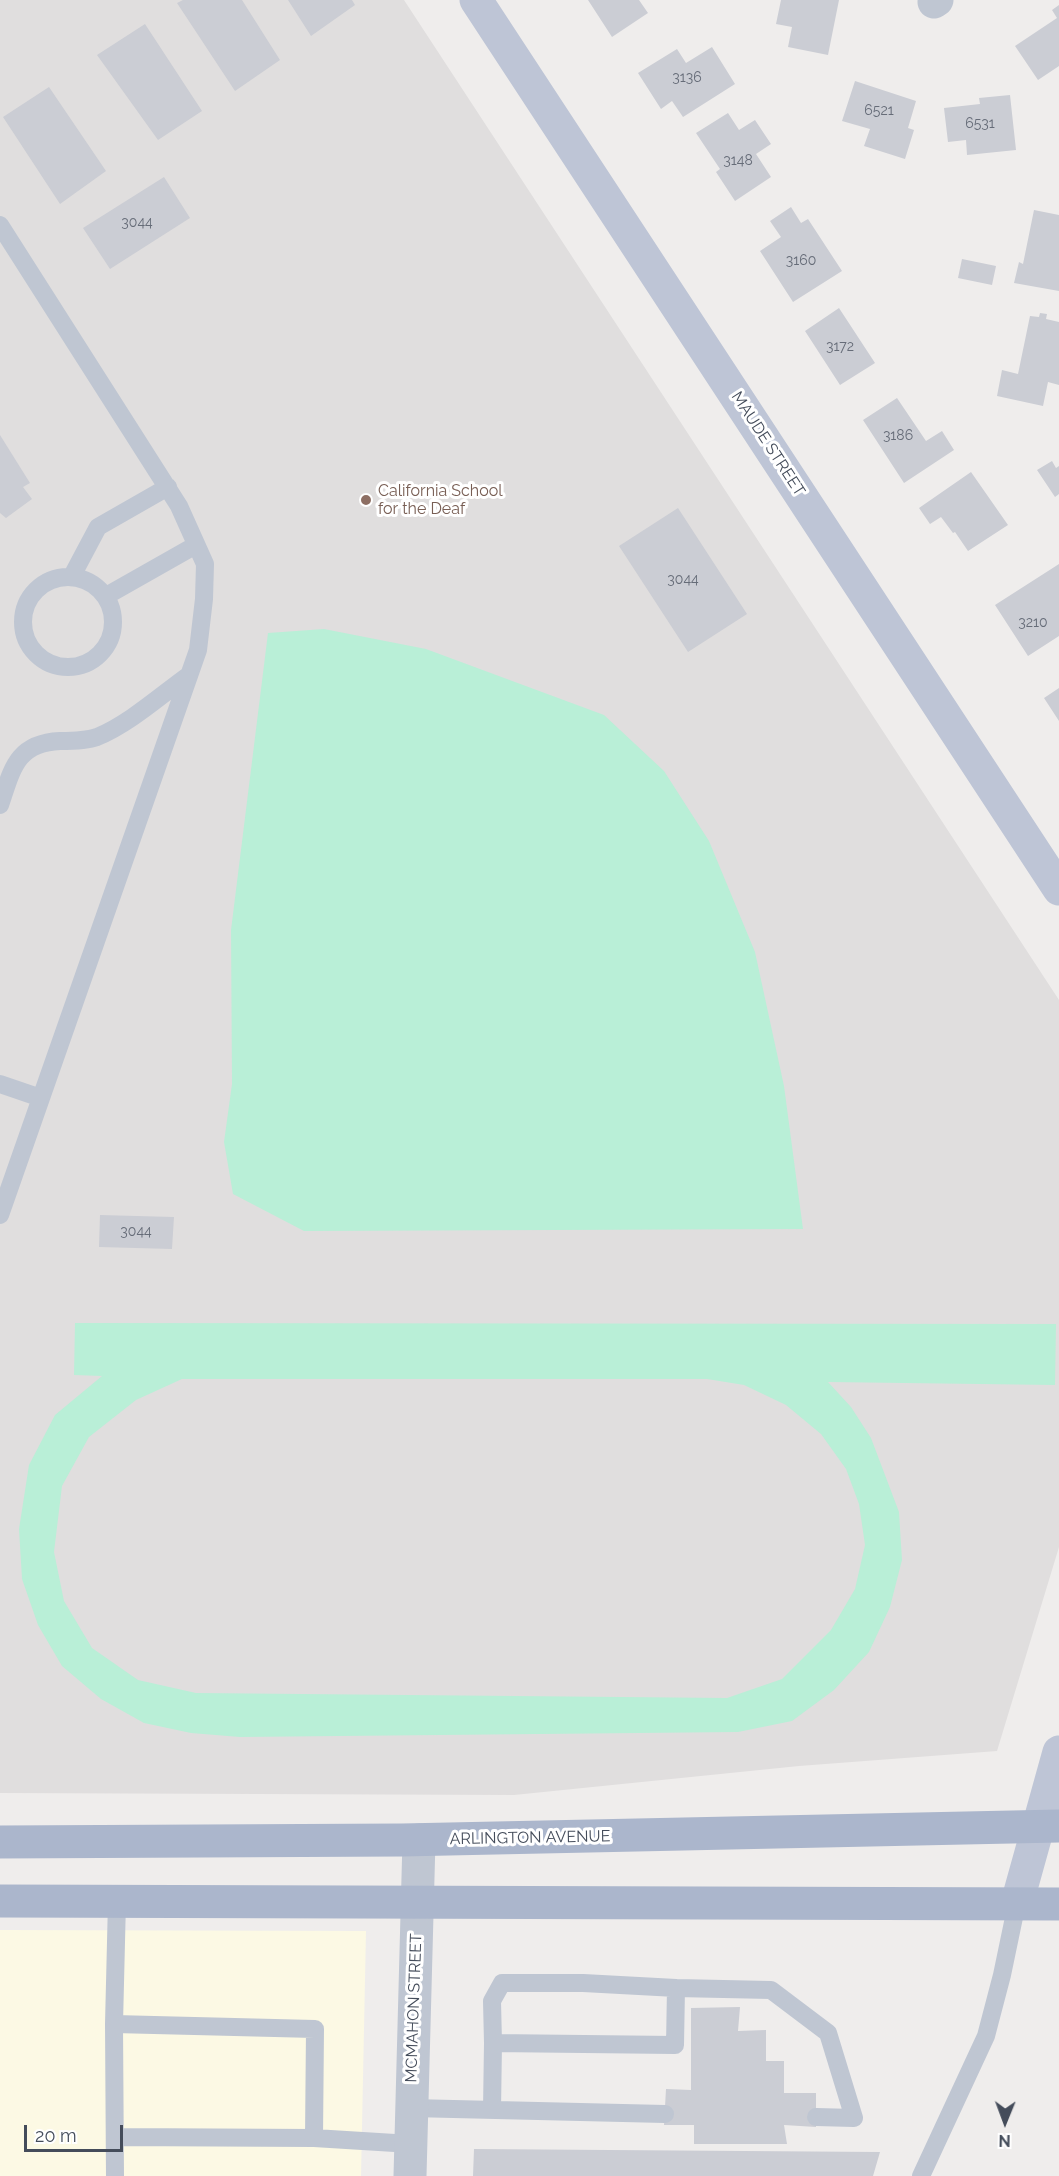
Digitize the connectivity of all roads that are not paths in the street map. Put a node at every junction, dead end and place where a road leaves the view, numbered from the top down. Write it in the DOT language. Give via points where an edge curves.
graph roads {
  1 [pos="476,0"];
  2 [pos="0,225"];
  3 [pos="168,488"];
  4 [pos="196,545"];
  5 [pos="72,576"];
  6 [pos="106,596"];
  7 [pos="189,675"];
  8 [pos="0,805"];
  9 [pos="1059,889"];
  10 [pos="0,1084"];
  11 [pos="41,1098"];
  12 [pos="0,1215"];
  13 [pos="1059,1752"];
  14 [pos="1048,1826"];
  15 [pos="419,1840"];
  16 [pos="0,1842"];
  17 [pos="0,1900"];
  18 [pos="117,1901"];
  19 [pos="417,1903"];
  20 [pos="1017,1903"];
  21 [pos="1059,1904"];
  22 [pos="676,1988"];
  23 [pos="114,2025"];
  24 [pos="493,2043"];
  25 [pos="411,2108"];
  26 [pos="492,2110"];
  27 [pos="665,2114"];
  28 [pos="816,2117"];
  29 [pos="116,2137"];
  30 [pos="314,2138"];
  31 [pos="410,2160"];
  32 [pos="115,2176"];
  33 [pos="921,2176"];
  1 -- 9 [label="street, MAUDE STREET"];
  2 -- 3 [label="lane"];
  3 -- 4 [label="lane"];
  3 -- 5 [label="lane" via="98,527"];
  4 -- 6 [label="lane"];
  4 -- 7 [label="lane" via="205,564 204,599 198,650"];
  5 -- 6 [label="lane" via="97,586"];
  5 -- 6 [label="lane" via="43,584 25,608 26,638 34,652 46,661 60,667 75,667 102,653 111,640 114,625 113,610"];
  7 -- 8 [label="lane" via="119,726 95,738 46,742 22,754"];
  7 -- 11 [label="lane"];
  10 -- 11 [label="lane"];
  11 -- 12 [label="lane"];
  13 -- 14 [label="street"];
  14 -- 15 [label="main road, ARLINGTON AVENUE"];
  14 -- 20 [label="street"];
  15 -- 16 [label="main road, ARLINGTON AVENUE"];
  15 -- 19 [label="street, MCMAHON STREET"];
  17 -- 18 [label="main road"];
  18 -- 19 [label="main road"];
  18 -- 23 [label="lane"];
  19 -- 20 [label="main road"];
  19 -- 25 [label="street, MCMAHON STREET"];
  20 -- 21 [label="main road"];
  20 -- 33 [label="lane" via="986,2036"];
  22 -- 24 [label="lane" via="502,1983 492,2001"];
  22 -- 24 [label="lane" via="675,2045"];
  22 -- 28 [label="lane" via="771,1990 828,2033 854,2118"];
  23 -- 29 [label="lane"];
  23 -- 30 [label="lane" via="315,2029"];
  24 -- 26 [label="lane"];
  25 -- 26 [label="lane"];
  25 -- 31 [label="street, MCMAHON STREET"];
  26 -- 27 [label="lane"];
  29 -- 30 [label="lane"];
  29 -- 32 [label="lane"];
  30 -- 31 [label="lane"];
}
